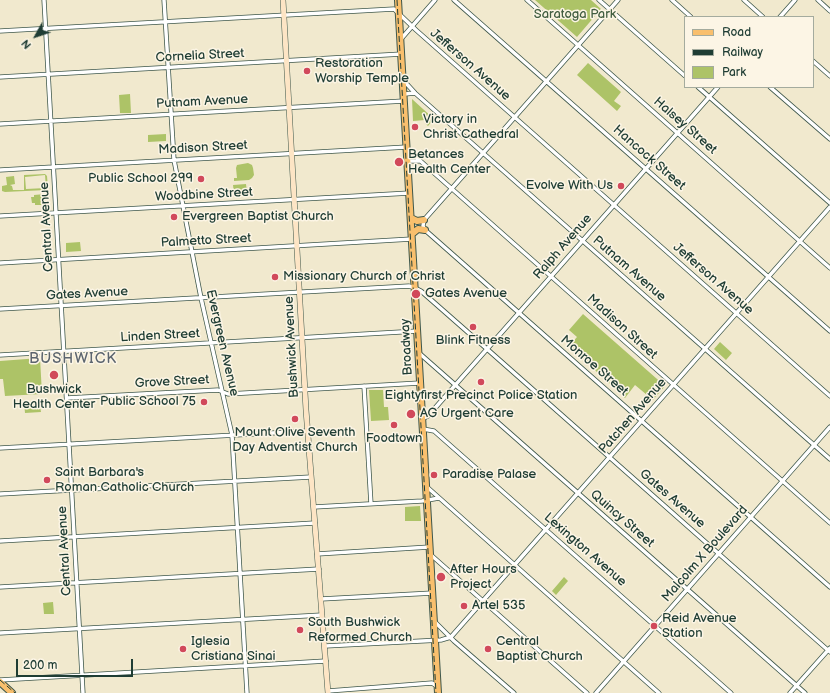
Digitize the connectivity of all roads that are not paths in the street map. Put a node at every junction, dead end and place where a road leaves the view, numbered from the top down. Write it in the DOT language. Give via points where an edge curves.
graph roads {
  1 [pos="44,0"];
  2 [pos="164,0"];
  3 [pos="283,0"];
  4 [pos="398,0"];
  5 [pos="435,0"];
  6 [pos="454,0"];
  7 [pos="527,0"];
  8 [pos="599,0"];
  9 [pos="618,0"];
  10 [pos="672,0"];
  11 [pos="744,0"];
  12 [pos="795,0"];
  13 [pos="818,0"];
  14 [pos="610,9"];
  15 [pos="830,11"];
  16 [pos="399,13"];
  17 [pos="284,15"];
  18 [pos="690,16"];
  19 [pos="762,16"];
  20 [pos="781,16"];
  21 [pos="165,22"];
  22 [pos="413,27"];
  23 [pos="46,28"];
  24 [pos="0,31"];
  25 [pos="401,39"];
  26 [pos="578,45"];
  27 [pos="402,54"];
  28 [pos="287,61"];
  29 [pos="814,62"];
  30 [pos="168,68"];
  31 [pos="49,74"];
  32 [pos="684,75"];
  33 [pos="830,76"];
  34 [pos="0,77"];
  35 [pos="404,81"];
  36 [pos="546,81"];
  37 [pos="699,88"];
  38 [pos="717,88"];
  39 [pos="771,88"];
  40 [pos="415,93"];
  41 [pos="405,94"];
  42 [pos="709,97"];
  43 [pos="405,101"];
  44 [pos="289,107"];
  45 [pos="170,114"];
  46 [pos="515,117"];
  47 [pos="51,121"];
  48 [pos="0,124"];
  49 [pos="678,133"];
  50 [pos="830,140"];
  51 [pos="408,148"];
  52 [pos="292,153"];
  53 [pos="483,153"];
  54 [pos="174,160"];
  55 [pos="408,161"];
  56 [pos="420,161"];
  57 [pos="54,167"];
  58 [pos="646,169"];
  59 [pos="0,170"];
  60 [pos="451,189"];
  61 [pos="410,193"];
  62 [pos="294,200"];
  63 [pos="830,203"];
  64 [pos="614,205"];
  65 [pos="182,206"];
  66 [pos="830,207"];
  67 [pos="56,213"];
  68 [pos="0,216"];
  69 [pos="411,218"];
  70 [pos="424,220"];
  71 [pos="425,230"];
  72 [pos="412,236"];
  73 [pos="582,241"];
  74 [pos="800,241"];
  75 [pos="297,246"];
  76 [pos="192,252"];
  77 [pos="59,259"];
  78 [pos="0,262"];
  79 [pos="830,268"];
  80 [pos="550,277"];
  81 [pos="768,277"];
  82 [pos="415,288"];
  83 [pos="300,292"];
  84 [pos="201,298"];
  85 [pos="62,305"];
  86 [pos="0,309"];
  87 [pos="519,313"];
  88 [pos="736,313"];
  89 [pos="418,331"];
  90 [pos="830,331"];
  91 [pos="302,338"];
  92 [pos="211,343"];
  93 [pos="487,349"];
  94 [pos="705,349"];
  95 [pos="64,352"];
  96 [pos="419,353"];
  97 [pos="0,355"];
  98 [pos="427,360"];
  99 [pos="420,367"];
  100 [pos="420,383"];
  101 [pos="455,385"];
  102 [pos="673,385"];
  103 [pos="364,386"];
  104 [pos="305,389"];
  105 [pos="223,392"];
  106 [pos="830,396"];
  107 [pos="67,398"];
  108 [pos="422,419"];
  109 [pos="641,421"];
  110 [pos="830,427"];
  111 [pos="423,429"];
  112 [pos="308,431"];
  113 [pos="232,435"];
  114 [pos="69,444"];
  115 [pos="814,446"];
  116 [pos="0,448"];
  117 [pos="610,457"];
  118 [pos="830,459"];
  119 [pos="311,477"];
  120 [pos="235,481"];
  121 [pos="782,481"];
  122 [pos="426,487"];
  123 [pos="72,490"];
  124 [pos="578,493"];
  125 [pos="0,494"];
  126 [pos="439,498"];
  127 [pos="427,500"];
  128 [pos="370,504"];
  129 [pos="314,507"];
  130 [pos="751,517"];
  131 [pos="315,523"];
  132 [pos="830,523"];
  133 [pos="237,527"];
  134 [pos="546,529"];
  135 [pos="75,536"];
  136 [pos="0,541"];
  137 [pos="430,551"];
  138 [pos="719,553"];
  139 [pos="317,554"];
  140 [pos="441,564"];
  141 [pos="515,565"];
  142 [pos="431,566"];
  143 [pos="318,569"];
  144 [pos="240,574"];
  145 [pos="77,583"];
  146 [pos="0,587"];
  147 [pos="830,587"];
  148 [pos="687,590"];
  149 [pos="433,593"];
  150 [pos="321,600"];
  151 [pos="483,601"];
  152 [pos="322,615"];
  153 [pos="242,619"];
  154 [pos="434,620"];
  155 [pos="655,625"];
  156 [pos="80,629"];
  157 [pos="0,633"];
  158 [pos="451,637"];
  159 [pos="435,640"];
  160 [pos="325,646"];
  161 [pos="829,650"];
  162 [pos="326,661"];
  163 [pos="624,661"];
  164 [pos="245,666"];
  165 [pos="82,675"];
  166 [pos="0,681"];
  167 [pos="796,686"];
  168 [pos="439,691"];
  169 [pos="328,692"];
  170 [pos="12,693"];
  171 [pos="83,693"];
  172 [pos="246,693"];
  173 [pos="514,693"];
  174 [pos="587,693"];
  175 [pos="596,693"];
  176 [pos="660,693"];
  177 [pos="731,693"];
  178 [pos="790,693"];
  179 [pos="805,693"];
  1 -- 23 [label="street, Central Avenue"];
  2 -- 21 [label="street, Evergreen Avenue"];
  3 -- 17 [label="main road, Bushwick Avenue"];
  4 -- 16 [label="main road, Broadway"];
  5 -- 22 [label="street"];
  6 -- 36 [label="street, Hancock Street"];
  7 -- 26 [label="street, Halsey Street"];
  8 -- 14 [label="street"];
  9 -- 14 [label="street"];
  10 -- 18 [label="street"];
  11 -- 19 [label="street"];
  12 -- 20 [label="street"];
  13 -- 15 [label="street"];
  14 -- 26 [label="street"];
  14 -- 32 [label="street"];
  16 -- 17 [label="street" via="394,9"];
  16 -- 22 [label="street, Jefferson Avenue"];
  16 -- 25 [label="main road, Broadway"];
  17 -- 21 [label="street"];
  17 -- 28 [label="main road, Bushwick Avenue"];
  21 -- 23 [label="street"];
  21 -- 30 [label="street, Evergreen Avenue"];
  22 -- 25 [label="street"];
  22 -- 46 [label="street, Jefferson Avenue"];
  23 -- 24 [label="street"];
  23 -- 31 [label="street, Central Avenue"];
  25 -- 27 [label="main road, Broadway"];
  26 -- 36 [label="street"];
  26 -- 49 [label="street, Halsey Street"];
  27 -- 28 [label="street, Cornelia Street"];
  27 -- 35 [label="main road, Broadway"];
  28 -- 30 [label="street, Cornelia Street"];
  28 -- 44 [label="main road, Bushwick Avenue"];
  29 -- 33 [label="street"];
  30 -- 31 [label="street, Cornelia Street"];
  30 -- 45 [label="street, Evergreen Avenue"];
  31 -- 34 [label="street, Cornelia Street"];
  31 -- 47 [label="street, Central Avenue"];
  35 -- 40 [label="street, Putnam Avenue"];
  35 -- 41 [label="main road, Broadway"];
  36 -- 46 [label="street"];
  36 -- 58 [label="street, Hancock Street"];
  37 -- 42 [label="street"];
  38 -- 42 [label="street, Ralph Avenue"];
  39 -- 50 [label="street"];
  40 -- 41 [label="street"];
  40 -- 53 [label="street, Putnam Avenue"];
  41 -- 43 [label="main road, Broadway"];
  42 -- 49 [label="street, Ralph Avenue"];
  42 -- 63 [label="street"];
  43 -- 44 [label="street, Putnam Avenue"];
  43 -- 51 [label="main road, Broadway"];
  44 -- 45 [label="street, Putnam Avenue"];
  44 -- 52 [label="main road, Bushwick Avenue"];
  45 -- 47 [label="street, Putnam Avenue"];
  45 -- 54 [label="street, Evergreen Avenue"];
  46 -- 53 [label="street"];
  46 -- 64 [label="street, Jefferson Avenue"];
  47 -- 48 [label="street, Putnam Avenue"];
  47 -- 57 [label="street, Central Avenue"];
  49 -- 58 [label="street, Ralph Avenue"];
  49 -- 74 [label="street, Halsey Street"];
  51 -- 52 [label="street, Madison Street"];
  51 -- 55 [label="main road, Broadway"];
  51 -- 56 [label="street, Madison Street"];
  52 -- 54 [label="street, Madison Street"];
  52 -- 62 [label="main road, Bushwick Avenue"];
  53 -- 60 [label="street"];
  53 -- 73 [label="street, Putnam Avenue"];
  54 -- 57 [label="street, Madison Street"];
  54 -- 65 [label="street, Evergreen Avenue"];
  55 -- 56 [label="street"];
  55 -- 61 [label="main road, Broadway"];
  56 -- 60 [label="street, Madison Street"];
  57 -- 59 [label="street, Madison Street"];
  57 -- 67 [label="street, Central Avenue"];
  58 -- 64 [label="street, Ralph Avenue"];
  58 -- 81 [label="street, Hancock Street"];
  60 -- 70 [label="street"];
  60 -- 80 [label="street, Madison Street"];
  61 -- 62 [label="street, Woodbine Street"];
  61 -- 69 [label="main road, Broadway"];
  62 -- 65 [label="street, Woodbine Street"];
  62 -- 75 [label="main road, Bushwick Avenue"];
  64 -- 73 [label="street, Ralph Avenue"];
  64 -- 88 [label="street, Jefferson Avenue"];
  65 -- 67 [label="street, Woodbine Street"];
  65 -- 76 [label="street, Evergreen Avenue"];
  66 -- 74 [label="street, Patchen Avenue"];
  67 -- 68 [label="street, Woodbine Street"];
  67 -- 77 [label="street, Central Avenue"];
  69 -- 70 [label="main road" via="417,221"];
  69 -- 72 [label="main road, Broadway"];
  70 -- 71 [label="street"];
  71 -- 72 [label="main road" via="418,229"];
  71 -- 87 [label="street, Monroe Street"];
  72 -- 75 [label="street, Palmetto Street"];
  72 -- 82 [label="main road, Broadway"];
  73 -- 80 [label="street, Ralph Avenue"];
  73 -- 94 [label="street, Putnam Avenue"];
  74 -- 79 [label="street, Halsey Street"];
  74 -- 81 [label="street, Patchen Avenue"];
  75 -- 76 [label="street, Palmetto Street"];
  75 -- 83 [label="main road, Bushwick Avenue"];
  76 -- 77 [label="street, Palmetto Street"];
  76 -- 84 [label="street, Evergreen Avenue"];
  77 -- 78 [label="street, Palmetto Street"];
  77 -- 85 [label="street, Central Avenue"];
  80 -- 87 [label="street, Ralph Avenue"];
  80 -- 102 [label="street, Madison Street"];
  81 -- 88 [label="street, Patchen Avenue"];
  81 -- 90 [label="street, Hancock Street"];
  82 -- 83 [label="street, Gates Avenue" via="409,286"];
  82 -- 89 [label="main road, Broadway"];
  82 -- 93 [label="street, Gates Avenue"];
  83 -- 84 [label="street, Gates Avenue"];
  83 -- 91 [label="main road, Bushwick Avenue"];
  84 -- 85 [label="street, Gates Avenue"];
  84 -- 92 [label="street, Evergreen Avenue"];
  85 -- 86 [label="street, Gates Avenue"];
  85 -- 95 [label="street, Central Avenue"];
  87 -- 93 [label="street, Ralph Avenue"];
  87 -- 109 [label="street, Monroe Street"];
  88 -- 94 [label="street, Patchen Avenue"];
  88 -- 106 [label="street, Jefferson Avenue"];
  89 -- 91 [label="street, Linden Street"];
  89 -- 96 [label="main road, Broadway"];
  91 -- 92 [label="street, Linden Street"];
  91 -- 104 [label="main road, Bushwick Avenue"];
  92 -- 95 [label="street, Linden Street"];
  92 -- 105 [label="street, Evergreen Avenue"];
  93 -- 101 [label="street, Ralph Avenue"];
  93 -- 117 [label="street, Gates Avenue"];
  94 -- 102 [label="street, Patchen Avenue"];
  94 -- 115 [label="street, Putnam Avenue"];
  95 -- 97 [label="street, Linden Street"];
  95 -- 107 [label="street, Central Avenue"];
  96 -- 98 [label="street, Quincy Street"];
  96 -- 99 [label="main road, Broadway"];
  98 -- 99 [label="street"];
  98 -- 101 [label="street, Quincy Street"];
  99 -- 100 [label="main road, Broadway"];
  100 -- 103 [label="street, Grove Street"];
  100 -- 108 [label="main road, Broadway"];
  101 -- 108 [label="street, Ralph Avenue" via="428,416"];
  101 -- 124 [label="street, Quincy Street"];
  102 -- 109 [label="street, Patchen Avenue"];
  102 -- 121 [label="street, Madison Street"];
  103 -- 104 [label="street, Grove Street"];
  103 -- 128 [label="street"];
  104 -- 105 [label="street, Grove Street" via="228,394"];
  104 -- 112 [label="main road, Bushwick Avenue"];
  105 -- 107 [label="street, Grove Street" via="218,390"];
  105 -- 113 [label="street, Evergreen Avenue"];
  107 -- 114 [label="street, Central Avenue"];
  108 -- 111 [label="main road, Broadway"];
  109 -- 117 [label="street, Patchen Avenue"];
  109 -- 130 [label="street, Monroe Street"];
  110 -- 115 [label="street, Malcolm X Boulevard"];
  111 -- 122 [label="main road, Broadway"];
  111 -- 134 [label="street, Lexington Avenue" via="434,431"];
  112 -- 113 [label="street"];
  112 -- 119 [label="main road, Bushwick Avenue"];
  113 -- 114 [label="street"];
  113 -- 120 [label="street, Evergreen Avenue"];
  114 -- 116 [label="street"];
  114 -- 123 [label="street, Central Avenue"];
  115 -- 118 [label="street, Putnam Avenue"];
  115 -- 121 [label="street, Malcolm X Boulevard"];
  117 -- 124 [label="street, Patchen Avenue"];
  117 -- 138 [label="street, Gates Avenue"];
  119 -- 120 [label="street"];
  119 -- 129 [label="main road, Bushwick Avenue"];
  120 -- 123 [label="street"];
  120 -- 133 [label="street, Evergreen Avenue"];
  121 -- 130 [label="street, Malcolm X Boulevard"];
  121 -- 132 [label="street, Madison Street"];
  122 -- 126 [label="street"];
  122 -- 127 [label="main road, Broadway"];
  123 -- 125 [label="street"];
  123 -- 135 [label="street, Central Avenue"];
  124 -- 134 [label="street, Patchen Avenue"];
  124 -- 148 [label="street, Quincy Street"];
  126 -- 127 [label="street"];
  126 -- 141 [label="street"];
  127 -- 128 [label="street"];
  127 -- 137 [label="main road, Broadway"];
  128 -- 129 [label="street"];
  129 -- 131 [label="main road, Bushwick Avenue"];
  130 -- 138 [label="street, Malcolm X Boulevard"];
  130 -- 147 [label="street, Monroe Street"];
  131 -- 133 [label="street"];
  131 -- 139 [label="main road, Bushwick Avenue"];
  133 -- 135 [label="street"];
  133 -- 144 [label="street, Evergreen Avenue"];
  134 -- 141 [label="street, Patchen Avenue"];
  134 -- 155 [label="street, Lexington Avenue"];
  135 -- 136 [label="street"];
  135 -- 145 [label="street, Central Avenue"];
  137 -- 139 [label="street"];
  137 -- 140 [label="street"];
  137 -- 142 [label="main road, Broadway"];
  138 -- 148 [label="street, Malcolm X Boulevard"];
  138 -- 161 [label="street, Gates Avenue"];
  139 -- 143 [label="main road, Bushwick Avenue"];
  140 -- 142 [label="street"];
  140 -- 151 [label="street"];
  141 -- 151 [label="street, Patchen Avenue"];
  141 -- 163 [label="street"];
  142 -- 149 [label="main road, Broadway"];
  143 -- 144 [label="street"];
  143 -- 150 [label="main road, Bushwick Avenue"];
  144 -- 145 [label="street"];
  144 -- 153 [label="street, Evergreen Avenue"];
  145 -- 146 [label="street"];
  145 -- 156 [label="street, Central Avenue"];
  148 -- 155 [label="street, Malcolm X Boulevard"];
  148 -- 167 [label="street, Quincy Street"];
  149 -- 150 [label="street"];
  149 -- 154 [label="main road, Broadway"];
  150 -- 152 [label="main road, Bushwick Avenue"];
  151 -- 158 [label="street, Patchen Avenue"];
  151 -- 174 [label="street"];
  152 -- 153 [label="street"];
  152 -- 160 [label="main road, Bushwick Avenue"];
  153 -- 156 [label="street"];
  153 -- 164 [label="street, Evergreen Avenue"];
  154 -- 158 [label="street"];
  154 -- 159 [label="main road, Broadway"];
  155 -- 163 [label="street, Malcolm X Boulevard"];
  155 -- 177 [label="street, Lexington Avenue"];
  156 -- 157 [label="street"];
  156 -- 165 [label="street, Central Avenue"];
  158 -- 159 [label="street"];
  158 -- 173 [label="street"];
  159 -- 160 [label="street"];
  159 -- 168 [label="main road, Broadway"];
  160 -- 162 [label="main road, Bushwick Avenue"];
  161 -- 167 [label="street"];
  162 -- 164 [label="street"];
  162 -- 169 [label="main road, Bushwick Avenue"];
  163 -- 175 [label="street, Malcolm X Boulevard"];
  163 -- 176 [label="street"];
  164 -- 165 [label="street"];
  164 -- 172 [label="street, Evergreen Avenue"];
  165 -- 166 [label="street"];
  165 -- 171 [label="street, Central Avenue"];
  166 -- 170 [label="main road"];
  167 -- 178 [label="street"];
  167 -- 179 [label="street, Quincy Street"];
  168 -- 169 [label="street" via="432,683"];
}
